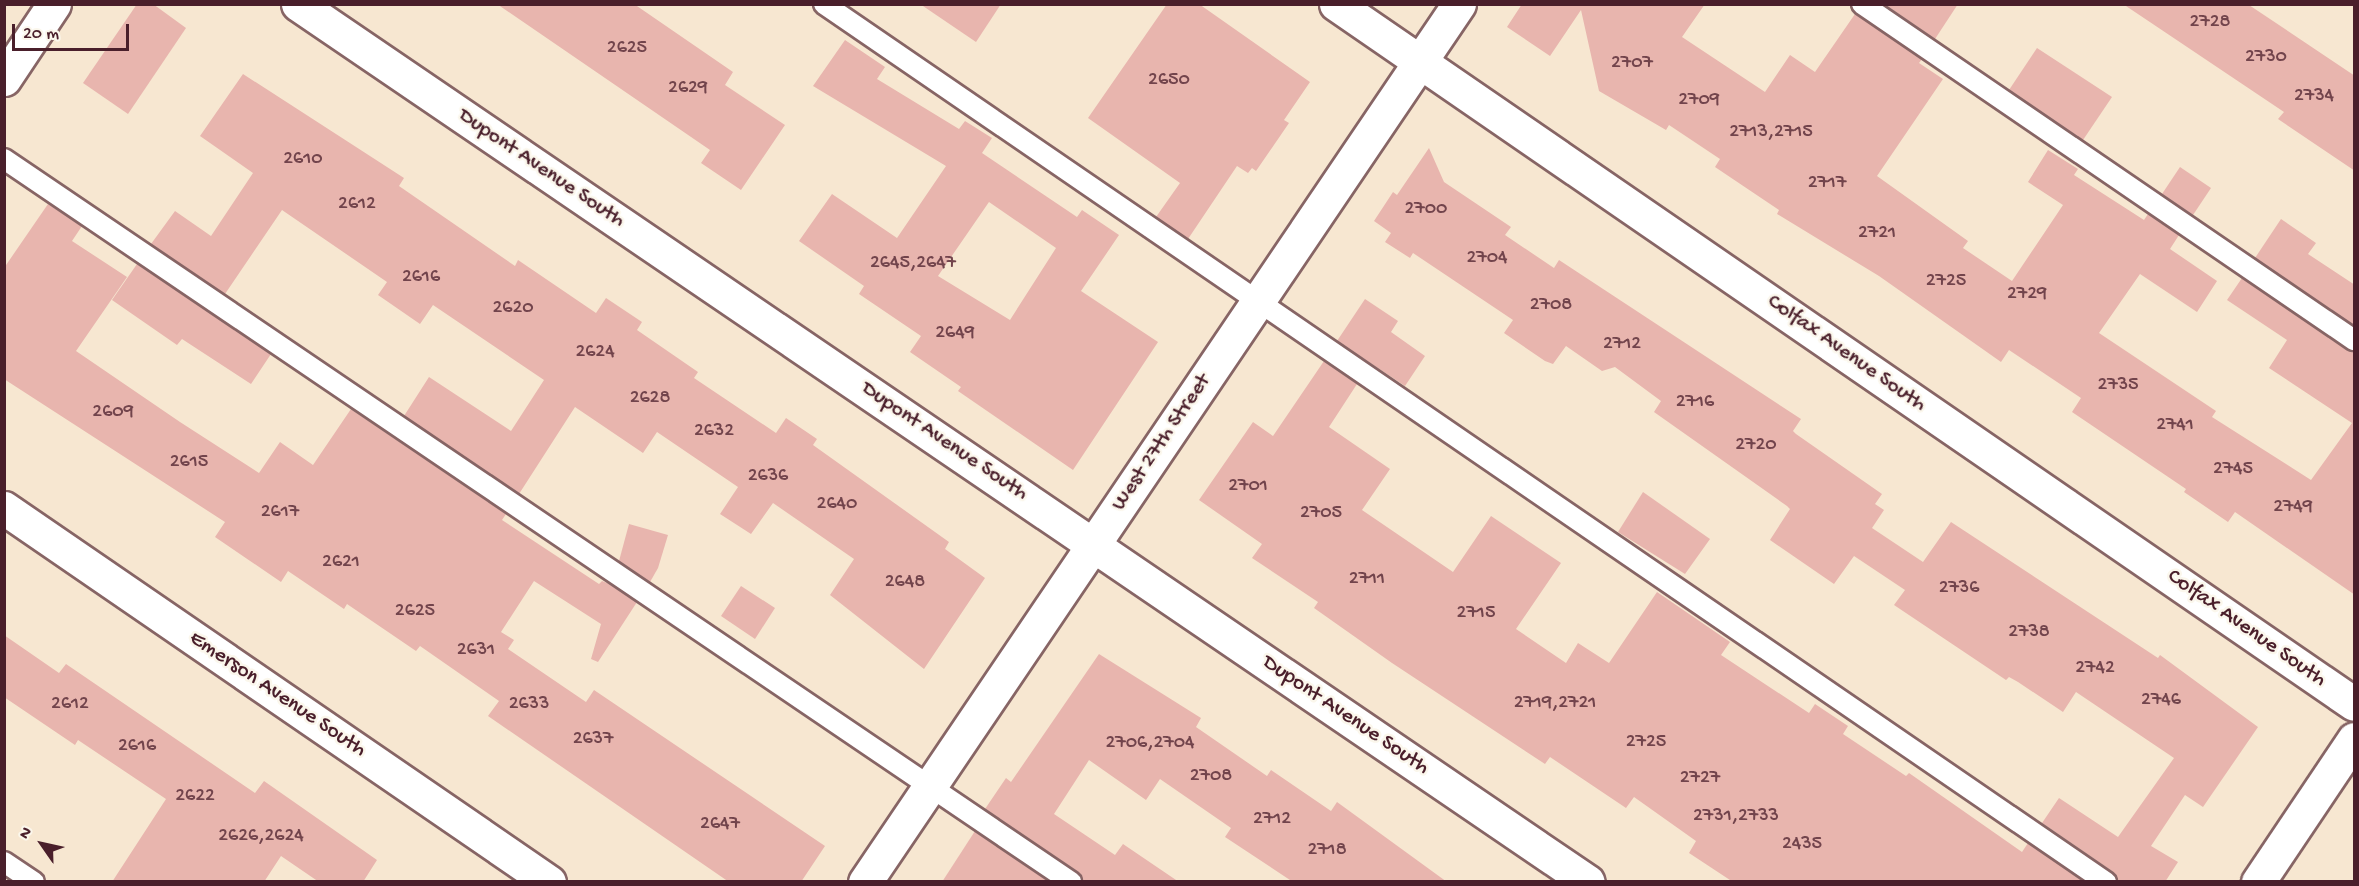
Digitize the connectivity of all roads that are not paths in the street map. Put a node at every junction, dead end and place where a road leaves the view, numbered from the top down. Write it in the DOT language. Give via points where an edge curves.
graph roads {
  1 [pos="54,4"];
  2 [pos="298,4"];
  3 [pos="824,4"];
  4 [pos="1336,4"];
  5 [pos="1459,4"];
  6 [pos="1862,4"];
  7 [pos="1420,61"];
  8 [pos="4,79"];
  9 [pos="4,159"];
  10 [pos="1258,302"];
  11 [pos="2355,340"];
  12 [pos="4,508"];
  13 [pos="1094,544"];
  14 [pos="2355,704"];
  15 [pos="2355,739"];
  16 [pos="930,785"];
  17 [pos="4,862"];
  18 [pos="34,882"];
  19 [pos="549,882"];
  20 [pos="865,882"];
  21 [pos="1071,882"];
  22 [pos="1588,882"];
  23 [pos="2106,882"];
  24 [pos="2258,882"];
  1 -- 8 [label="street"];
  2 -- 13 [label="street, Dupont Avenue South"];
  3 -- 10 [label="lane"];
  4 -- 7 [label="street, Colfax Avenue South"];
  5 -- 7 [label="street, West 27th Street"];
  6 -- 11 [label="lane"];
  7 -- 10 [label="street, West 27th Street"];
  7 -- 14 [label="street, Colfax Avenue South"];
  9 -- 16 [label="lane"];
  10 -- 13 [label="street, West 27th Street"];
  10 -- 23 [label="lane"];
  12 -- 19 [label="street, Emerson Avenue South"];
  13 -- 16 [label="street, West 27th Street"];
  13 -- 22 [label="street, Dupont Avenue South"];
  15 -- 24 [label="street"];
  16 -- 20 [label="street, West 27th Street"];
  16 -- 21 [label="lane"];
  17 -- 18 [label="lane"];
}
